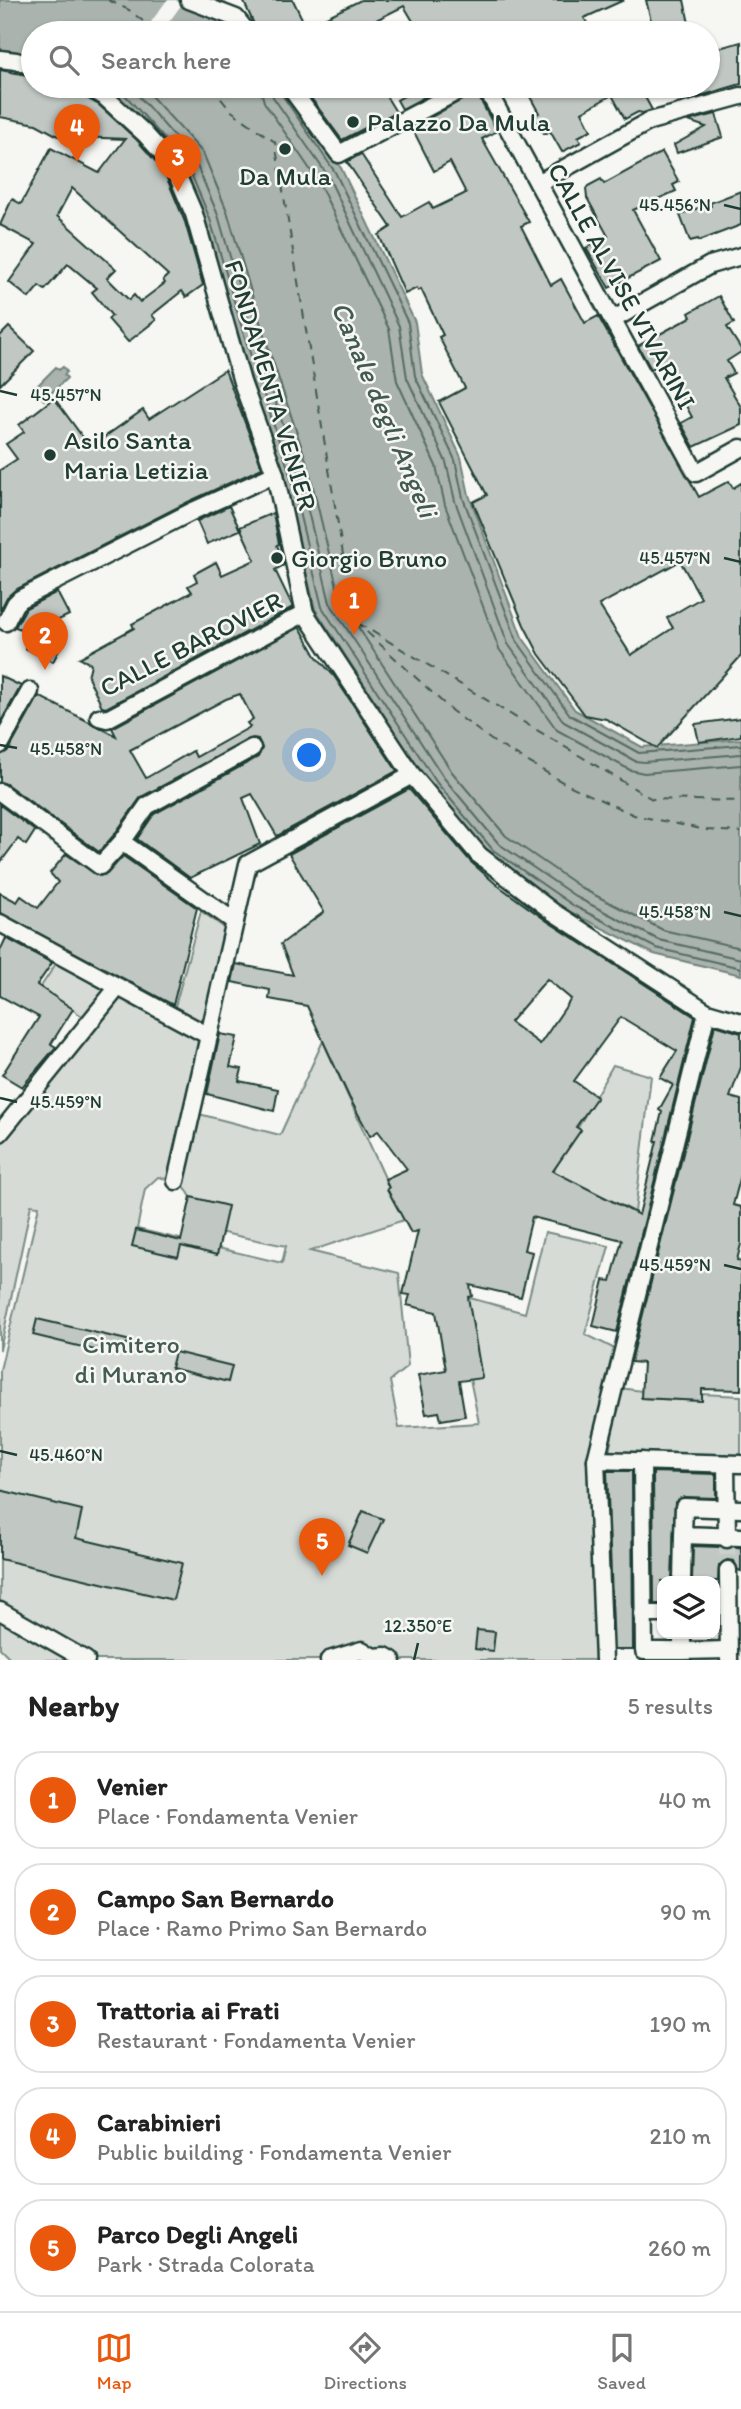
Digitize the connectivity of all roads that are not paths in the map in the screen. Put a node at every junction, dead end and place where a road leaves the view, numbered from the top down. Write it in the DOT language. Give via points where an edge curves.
graph roads {
  1 [pos="193,1"];
  2 [pos="238,21"];
  3 [pos="0,60"];
  4 [pos="21,62"];
  5 [pos="741,96"];
  6 [pos="105,98"];
  7 [pos="298,98"];
  8 [pos="445,98"];
  9 [pos="492,98"];
  10 [pos="538,183"];
  11 [pos="741,256"];
  12 [pos="614,319"];
  13 [pos="741,448"];
  14 [pos="275,474"];
  15 [pos="305,613"];
  16 [pos="6,622"];
  17 [pos="30,691"];
  18 [pos="99,717"];
  19 [pos="0,745"];
  20 [pos="252,748"];
  21 [pos="412,775"];
  22 [pos="0,792"];
  23 [pos="122,842"];
  24 [pos="235,922"];
  25 [pos="0,923"];
  26 [pos="118,987"];
  27 [pos="707,1012"];
  28 [pos="741,1022"];
  29 [pos="209,1036"];
  30 [pos="0,1133"];
  31 [pos="176,1181"];
  32 [pos="596,1460"];
  33 [pos="642,1461"];
  34 [pos="733,1464"];
  35 [pos="734,1509"];
  36 [pos="682,1535"];
  37 [pos="732,1538"];
  38 [pos="728,1570"];
  39 [pos="682,1576"];
  40 [pos="0,1612"];
  41 [pos="643,1614"];
  42 [pos="657,1614"];
  43 [pos="682,1639"];
  44 [pos="682,1651"];
  45 [pos="729,1655"];
  46 [pos="86,1660"];
  47 [pos="329,1660"];
  48 [pos="392,1660"];
  49 [pos="604,1660"];
  1 -- 2 [label="street"];
  3 -- 4 [label="street"];
  5 -- 10 [label="street" via="650,121"];
  6 -- 14 [label="street, FONDAMENTA VENIER" via="173,165 194,214 242,382"];
  7 -- 8 [label="street" via="339,154"];
  9 -- 10 [label="street, CALLE ALVISE VIVARINI"];
  10 -- 12 [label="street, CALLE ALVISE VIVARINI"];
  11 -- 12 [label="street" via="710,265"];
  12 -- 13 [label="street, CALLE ALVISE VIVARINI" via="696,473"];
  14 -- 15 [label="street, FONDAMENTA VENIER"];
  14 -- 16 [label="street" via="20,599"];
  15 -- 18 [label="street, CALLE BAROVIER" via="107,719"];
  15 -- 21 [label="street, FONDAMENTA VENIER"];
  17 -- 19 [label="street"];
  20 -- 23 [label="street" via="147,806"];
  21 -- 24 [label="street" via="248,864"];
  21 -- 27 [label="street, FONDAMENTA VENIER" via="479,855 553,912"];
  22 -- 23 [label="street" via="100,866"];
  23 -- 24 [label="street"];
  24 -- 29 [label="street"];
  25 -- 26 [label="street"];
  26 -- 29 [label="street"];
  26 -- 30 [label="street"];
  27 -- 28 [label="street, FONDAMENTA VENIER"];
  27 -- 32 [label="street"];
  29 -- 31 [label="street"];
  32 -- 33 [label="street"];
  32 -- 49 [label="street"];
  33 -- 34 [label="street"];
  33 -- 41 [label="street"];
  34 -- 35 [label="street"];
  35 -- 36 [label="street" via="684,1507"];
  35 -- 37 [label="street"];
  36 -- 37 [label="street"];
  36 -- 39 [label="street"];
  38 -- 45 [label="street"];
  40 -- 46 [label="street"];
  41 -- 42 [label="street"];
  41 -- 44 [label="street" via="643,1651"];
  43 -- 44 [label="street"];
  44 -- 45 [label="street"];
  47 -- 48 [label="street" via="362,1650"];
}
